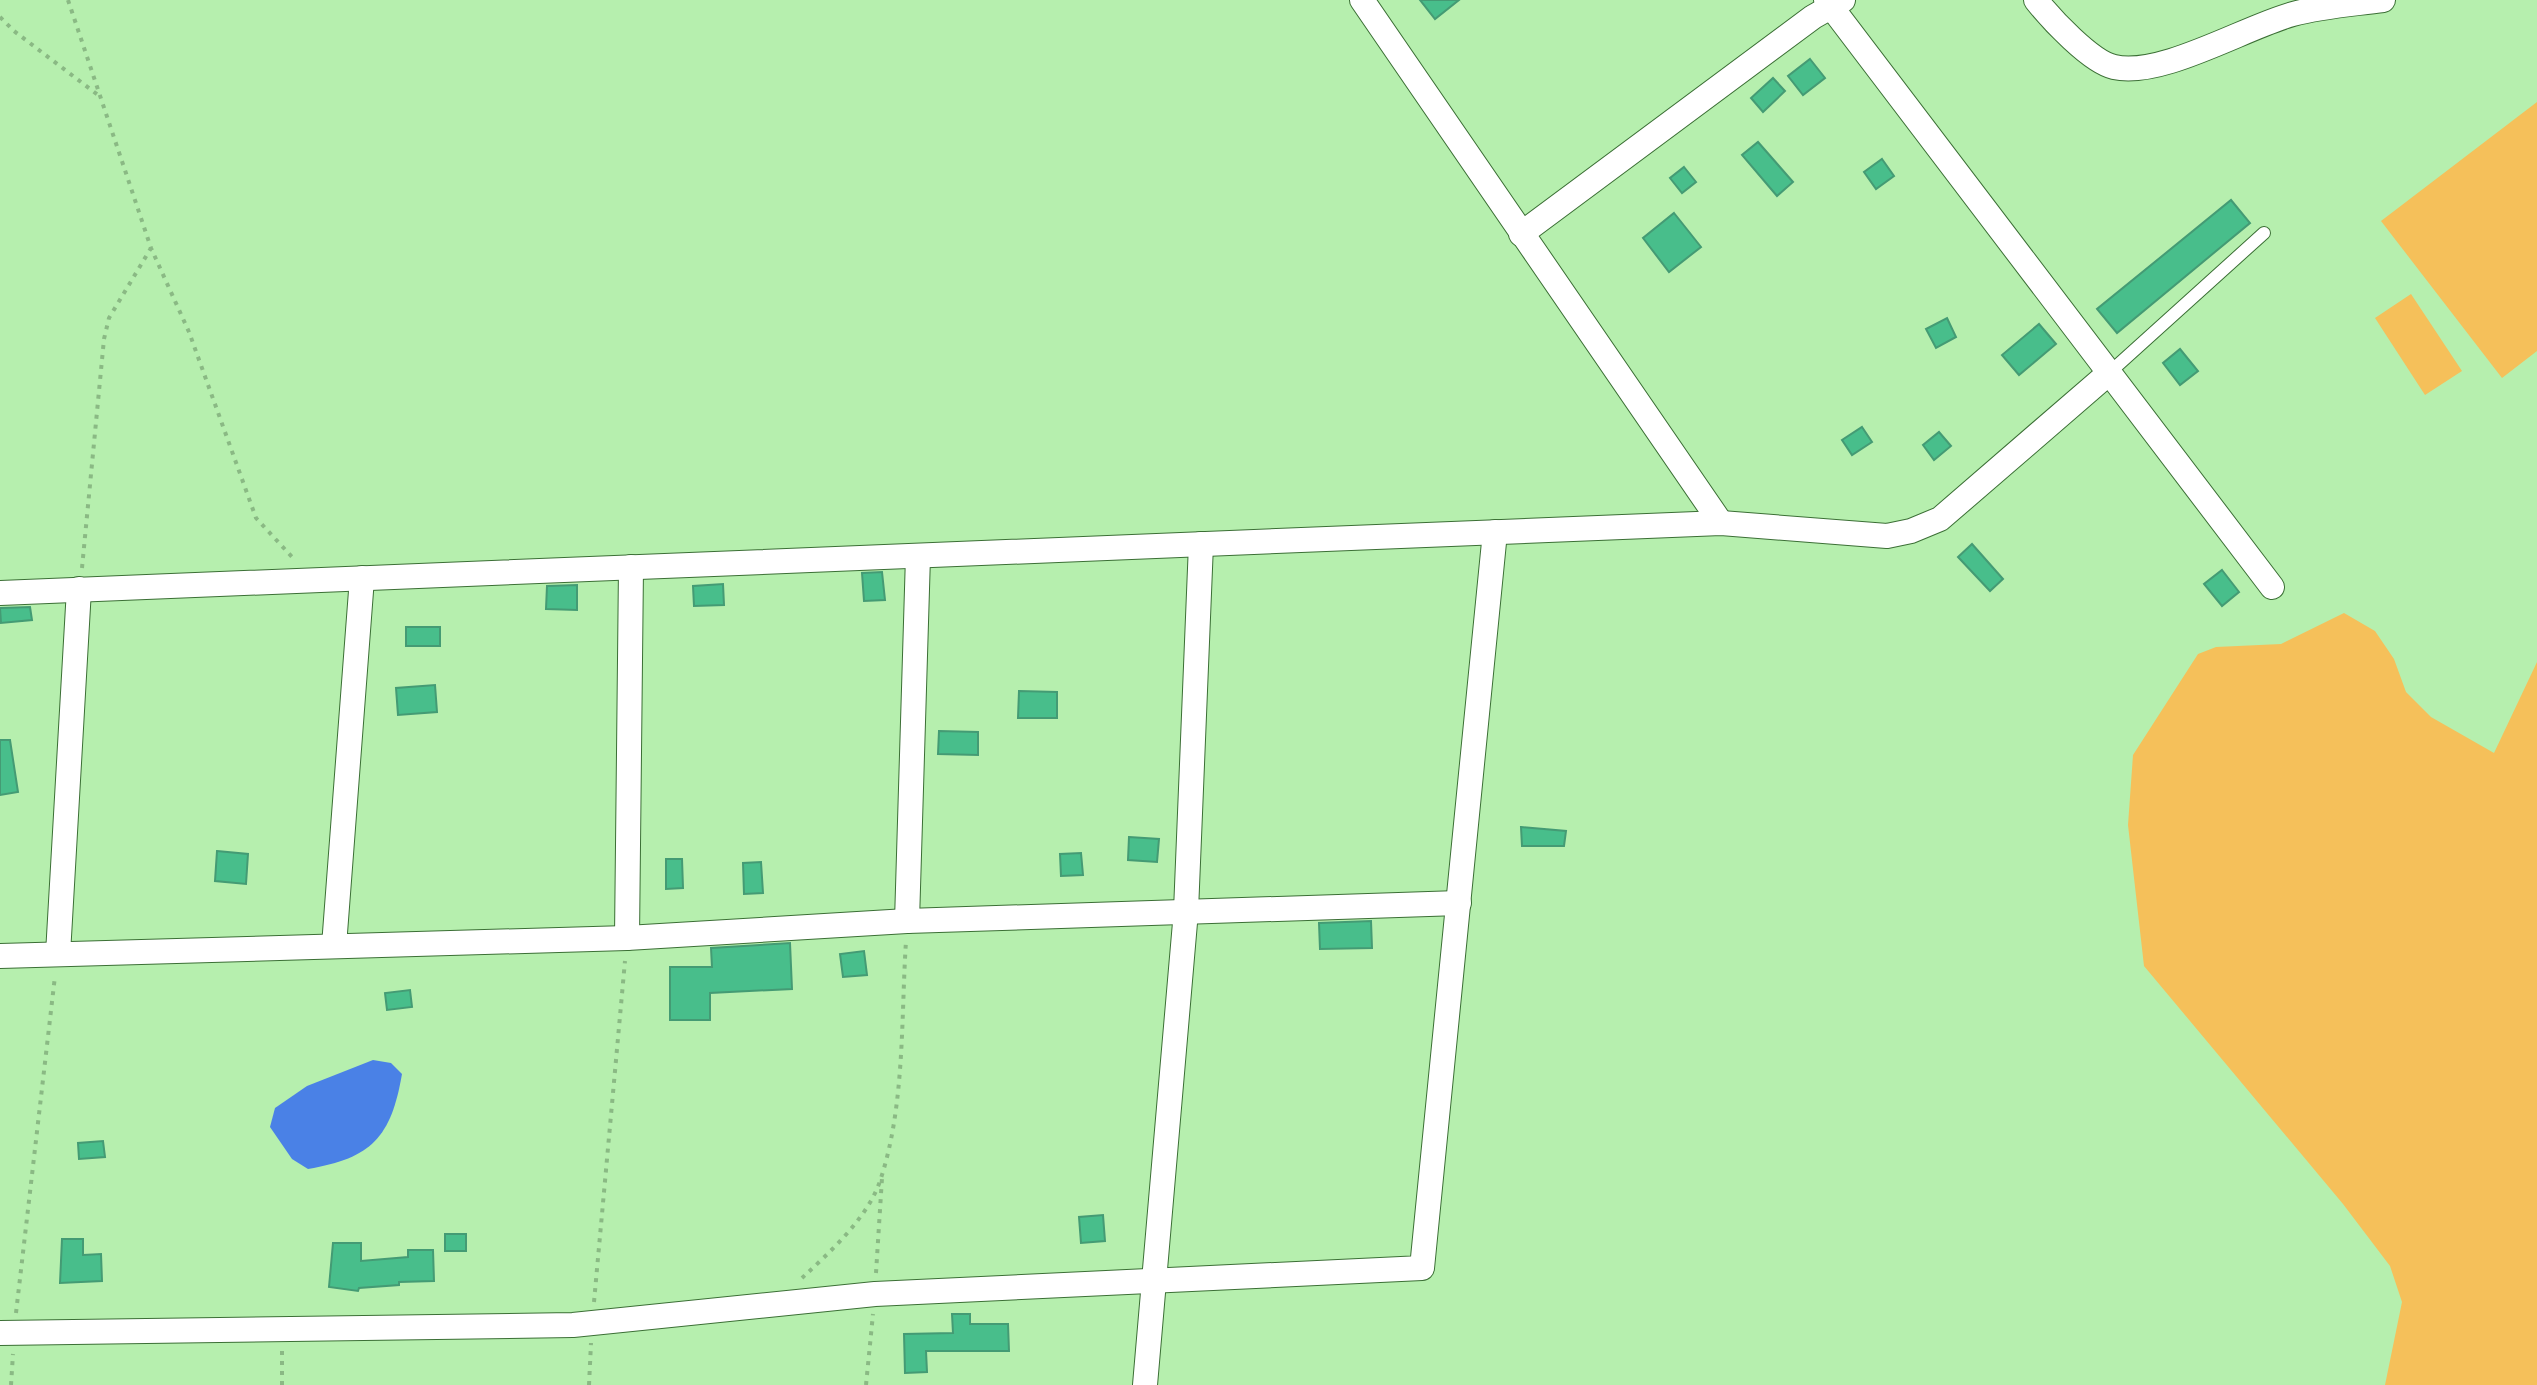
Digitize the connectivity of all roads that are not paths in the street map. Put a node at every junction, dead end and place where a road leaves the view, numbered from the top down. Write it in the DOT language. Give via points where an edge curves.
graph roads {
  1 [pos="1362,0"];
  2 [pos="2036,0"];
  3 [pos="2383,0"];
  4 [pos="1833,2"];
  5 [pos="2264,233"];
  6 [pos="1521,234"];
  7 [pos="2109,373"];
  8 [pos="1721,523"];
  9 [pos="1495,532"];
  10 [pos="1201,544"];
  11 [pos="918,556"];
  12 [pos="631,567"];
  13 [pos="362,578"];
  14 [pos="2272,587"];
  15 [pos="79,589"];
  16 [pos="0,593"];
  17 [pos="1459,903"];
  18 [pos="1186,911"];
  19 [pos="907,921"];
  20 [pos="627,938"];
  21 [pos="334,946"];
  22 [pos="58,954"];
  23 [pos="0,956"];
  24 [pos="1155,1281"];
  25 [pos="7,1333"];
  26 [pos="1145,1385"];
  1 -- 6 [label="street"];
  2 -- 3 [label="street" via="2100,62 2128,68 2192,56 2294,13"];
  4 -- 6 [label="street"];
  4 -- 7 [label="street"];
  5 -- 7 [label="lane"];
  6 -- 8 [label="street"];
  7 -- 8 [label="street" via="1940,519 1911,531 1887,536"];
  7 -- 14 [label="street"];
  8 -- 9 [label="street"];
  9 -- 10 [label="street"];
  9 -- 17 [label="street"];
  10 -- 11 [label="street"];
  10 -- 18 [label="street"];
  11 -- 12 [label="street"];
  11 -- 19 [label="street"];
  12 -- 13 [label="street"];
  12 -- 20 [label="street"];
  13 -- 15 [label="street"];
  13 -- 21 [label="street"];
  15 -- 16 [label="street"];
  15 -- 22 [label="street"];
  17 -- 18 [label="street"];
  17 -- 24 [label="street" via="1422,1268"];
  18 -- 19 [label="street"];
  18 -- 24 [label="street"];
  19 -- 20 [label="street"];
  20 -- 21 [label="street"];
  21 -- 22 [label="street"];
  22 -- 23 [label="street"];
  24 -- 25 [label="street" via="875,1294 592,1323"];
  24 -- 26 [label="street"];
}
